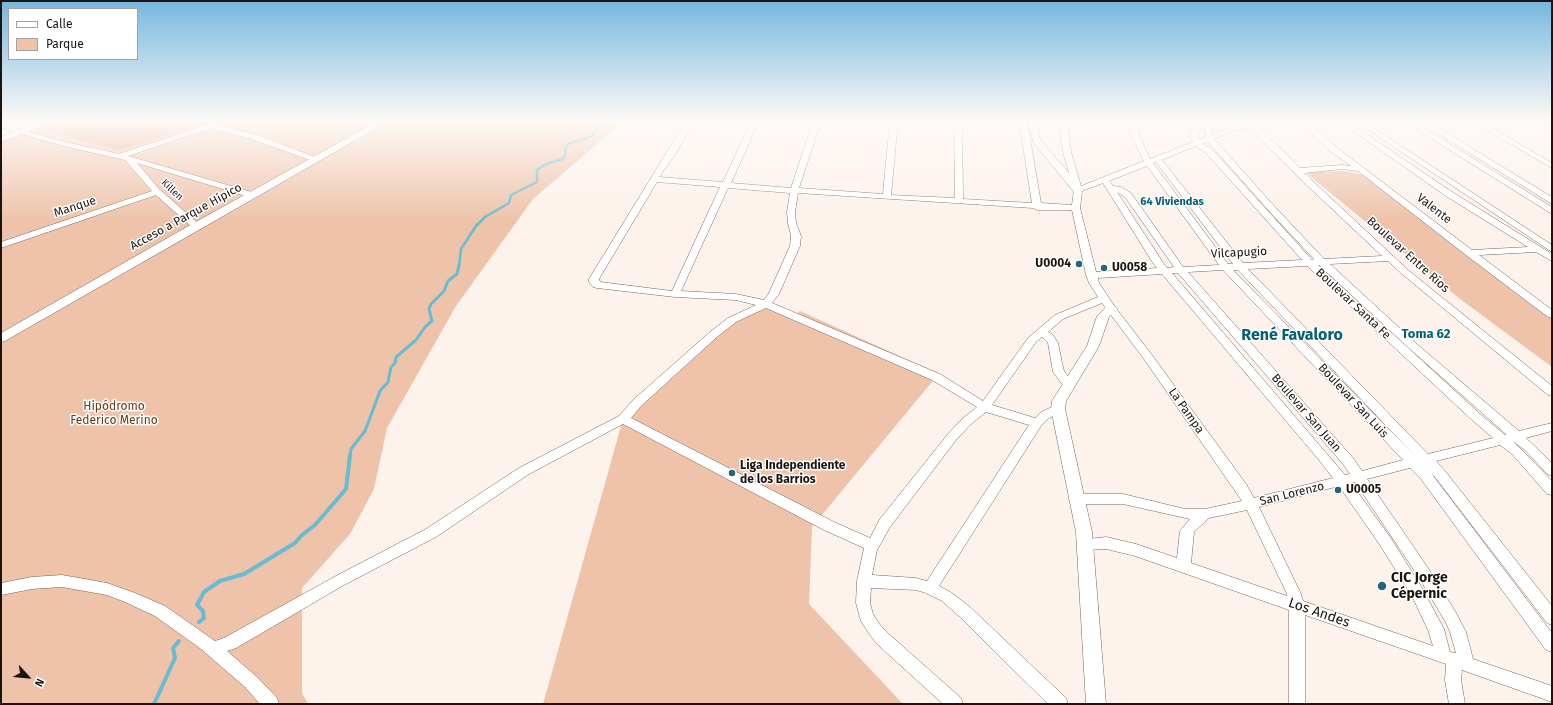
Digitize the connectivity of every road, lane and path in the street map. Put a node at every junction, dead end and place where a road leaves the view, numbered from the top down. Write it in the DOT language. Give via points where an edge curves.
graph roads {
  1 [pos="109,154"];
  2 [pos="125,154"];
  3 [pos="302,154"];
  4 [pos="325,154"];
  5 [pos="671,154"];
  6 [pos="739,154"];
  7 [pos="806,154"];
  8 [pos="891,154"];
  9 [pos="958,154"];
  10 [pos="1028,154"];
  11 [pos="1048,154"];
  12 [pos="1068,154"];
  13 [pos="1149,154"];
  14 [pos="1170,154"];
  15 [pos="1212,154"];
  16 [pos="1223,154"];
  17 [pos="1281,154"];
  18 [pos="1340,154"];
  19 [pos="1391,154"];
  20 [pos="1407,154"];
  21 [pos="1459,154"];
  22 [pos="1475,154"];
  23 [pos="1531,154"];
  24 [pos="1543,154"];
  25 [pos="119,156"];
  26 [pos="128,158"];
  27 [pos="316,159"];
  28 [pos="1552,159"];
  29 [pos="1153,160"];
  30 [pos="1552,166"];
  31 [pos="1361,169"];
  32 [pos="1297,171"];
  33 [pos="654,179"];
  34 [pos="1105,180"];
  35 [pos="724,185"];
  36 [pos="1110,188"];
  37 [pos="1078,190"];
  38 [pos="794,191"];
  39 [pos="157,192"];
  40 [pos="252,195"];
  41 [pos="887,197"];
  42 [pos="1552,201"];
  43 [pos="959,202"];
  44 [pos="1037,207"];
  45 [pos="1076,208"];
  46 [pos="1552,211"];
  47 [pos="196,226"];
  48 [pos="1,245"];
  49 [pos="1537,249"];
  50 [pos="1551,251"];
  51 [pos="1469,253"];
  52 [pos="1389,258"];
  53 [pos="1322,262"];
  54 [pos="1310,263"];
  55 [pos="1240,266"];
  56 [pos="1225,267"];
  57 [pos="1180,269"];
  58 [pos="1164,271"];
  59 [pos="1091,275"];
  60 [pos="675,294"];
  61 [pos="766,304"];
  62 [pos="1108,304"];
  63 [pos="1552,315"];
  64 [pos="1041,332"];
  65 [pos="1,338"];
  66 [pos="1069,385"];
  67 [pos="1552,392"];
  68 [pos="985,407"];
  69 [pos="1058,409"];
  70 [pos="623,419"];
  71 [pos="1037,423"];
  72 [pos="1552,427"];
  73 [pos="1516,436"];
  74 [pos="1502,440"];
  75 [pos="1427,459"];
  76 [pos="1412,463"];
  77 [pos="1552,471"];
  78 [pos="1359,476"];
  79 [pos="1342,481"];
  80 [pos="1552,490"];
  81 [pos="1076,499"];
  82 [pos="1251,504"];
  83 [pos="1205,514"];
  84 [pos="1085,544"];
  85 [pos="872,545"];
  86 [pos="1183,567"];
  87 [pos="864,581"];
  88 [pos="1,588"];
  89 [pos="930,588"];
  90 [pos="1297,606"];
  91 [pos="1552,618"];
  92 [pos="1552,645"];
  93 [pos="214,649"];
  94 [pos="1455,661"];
  95 [pos="1552,694"];
  96 [pos="271,704"];
  97 [pos="955,704"];
  98 [pos="1060,704"];
  99 [pos="1096,704"];
  100 [pos="1297,704"];
  101 [pos="1457,704"];
  1 -- 25 [label="street"];
  2 -- 25 [label="street"];
  3 -- 27 [label="street"];
  4 -- 27 [label="street, Acceso a Parque Hípico"];
  5 -- 33 [label="street"];
  6 -- 35 [label="street"];
  7 -- 38 [label="street"];
  8 -- 41 [label="street"];
  9 -- 43 [label="street"];
  10 -- 44 [label="street"];
  11 -- 37 [label="street"];
  12 -- 37 [label="street, La Pampa"];
  13 -- 29 [label="street"];
  14 -- 29 [label="street"];
  15 -- 54 [label="street, Boulevar Santa Fe"];
  16 -- 53 [label="street, Boulevar Santa Fe"];
  17 -- 32 [label="street, Boulevar Entre Ríos"];
  18 -- 31 [label="street, Valente"];
  19 -- 49 [label="street"];
  20 -- 50 [label="street"];
  21 -- 46 [label="street"];
  22 -- 42 [label="street"];
  23 -- 30 [label="street"];
  24 -- 28 [label="street"];
  25 -- 26 [label="street"];
  26 -- 39 [label="street, Killen"];
  26 -- 40 [label="street"];
  27 -- 40 [label="street, Acceso a Parque Hípico"];
  29 -- 34 [label="street"];
  29 -- 55 [label="street, Boulevar San Luis"];
  29 -- 56 [label="street, Boulevar San Luis"];
  31 -- 32 [label="street" via="1342,167"];
  31 -- 51 [label="street, Valente"];
  32 -- 52 [label="street, Boulevar Entre Ríos"];
  33 -- 35 [label="street"];
  33 -- 60 [label="street" via="594,282 597,285"];
  34 -- 36 [label="street, Boulevar San Juan"];
  34 -- 37 [label="street"];
  35 -- 38 [label="street"];
  35 -- 60 [label="street"];
  36 -- 57 [label="street, Boulevar San Juan" via="1128,195"];
  36 -- 58 [label="street, Boulevar San Juan"];
  37 -- 45 [label="street, La Pampa"];
  38 -- 41 [label="street"];
  38 -- 61 [label="street" via="791,212 796,236 795,246 774,294"];
  39 -- 47 [label="street, Killen"];
  39 -- 48 [label="street, Manque"];
  40 -- 47 [label="street, Acceso a Parque Hípico"];
  41 -- 43 [label="street"];
  43 -- 44 [label="street"];
  44 -- 45 [label="street"];
  45 -- 59 [label="street, La Pampa"];
  47 -- 65 [label="street, Acceso a Parque Hípico"];
  49 -- 50 [label="street"];
  49 -- 51 [label="street"];
  51 -- 63 [label="street, Valente"];
  52 -- 53 [label="street, Vilcapugio"];
  52 -- 67 [label="street, Boulevar Entre Ríos"];
  53 -- 54 [label="street, Vilcapugio"];
  53 -- 73 [label="street, Boulevar Santa Fe"];
  54 -- 55 [label="street, Vilcapugio"];
  54 -- 74 [label="street, Boulevar Santa Fe"];
  55 -- 56 [label="street, Vilcapugio"];
  55 -- 75 [label="street, Boulevar San Luis"];
  56 -- 57 [label="street, Vilcapugio"];
  56 -- 76 [label="street, Boulevar San Luis"];
  57 -- 58 [label="street, Vilcapugio"];
  57 -- 78 [label="street, Boulevar San Juan"];
  58 -- 59 [label="street, Vilcapugio"];
  58 -- 79 [label="street, Boulevar San Juan"];
  59 -- 62 [label="street, La Pampa"];
  60 -- 61 [label="street" via="736,297"];
  61 -- 68 [label="street" via="936,377"];
  61 -- 70 [label="street" via="732,320 714,334 637,403"];
  62 -- 64 [label="street" via="1059,317"];
  62 -- 66 [label="street" via="1093,346"];
  62 -- 82 [label="street, La Pampa"];
  64 -- 66 [label="street" via="1049,336 1053,343 1059,372"];
  64 -- 68 [label="street" via="1032,340"];
  66 -- 69 [label="street" via="1059,401"];
  68 -- 71 [label="street"];
  68 -- 85 [label="street" via="952,437 885,523"];
  69 -- 71 [label="street" via="1045,415"];
  69 -- 81 [label="street"];
  70 -- 85 [label="street" via="829,526"];
  70 -- 93 [label="street" via="524,471 431,533 339,581 230,643"];
  71 -- 89 [label="street"];
  72 -- 73 [label="street, San Lorenzo"];
  73 -- 74 [label="street, San Lorenzo"];
  73 -- 77 [label="street, Boulevar Santa Fe"];
  74 -- 75 [label="street, San Lorenzo"];
  74 -- 80 [label="street, Boulevar Santa Fe"];
  75 -- 76 [label="street, San Lorenzo"];
  75 -- 91 [label="street, Boulevar San Luis"];
  76 -- 78 [label="street, San Lorenzo"];
  76 -- 92 [label="street, Boulevar San Luis" via="1426,476"];
  78 -- 79 [label="street, San Lorenzo"];
  78 -- 94 [label="street, Boulevar San Juan" via="1450,616 1458,632"];
  79 -- 82 [label="street, San Lorenzo"];
  79 -- 94 [label="street, Boulevar San Juan" via="1385,541"];
  81 -- 83 [label="street, San Lorenzo" via="1123,499 1185,514"];
  81 -- 84 [label="street"];
  82 -- 83 [label="street, San Lorenzo"];
  82 -- 90 [label="street, La Pampa" via="1294,594"];
  83 -- 86 [label="street" via="1187,531"];
  84 -- 86 [label="street, Los Andes" via="1106,544 1136,550"];
  84 -- 99 [label="street"];
  85 -- 87 [label="street"];
  86 -- 90 [label="street, Los Andes"];
  87 -- 89 [label="street" via="916,584"];
  87 -- 97 [label="street" via="862,603 866,616 875,630"];
  88 -- 93 [label="street" via="62,581 107,589 160,611"];
  89 -- 98 [label="street" via="947,597 965,612"];
  90 -- 94 [label="street, Los Andes"];
  90 -- 100 [label="street, La Pampa"];
  93 -- 96 [label="street"];
  94 -- 95 [label="street, Los Andes"];
  94 -- 101 [label="street" via="1453,680"];
}
